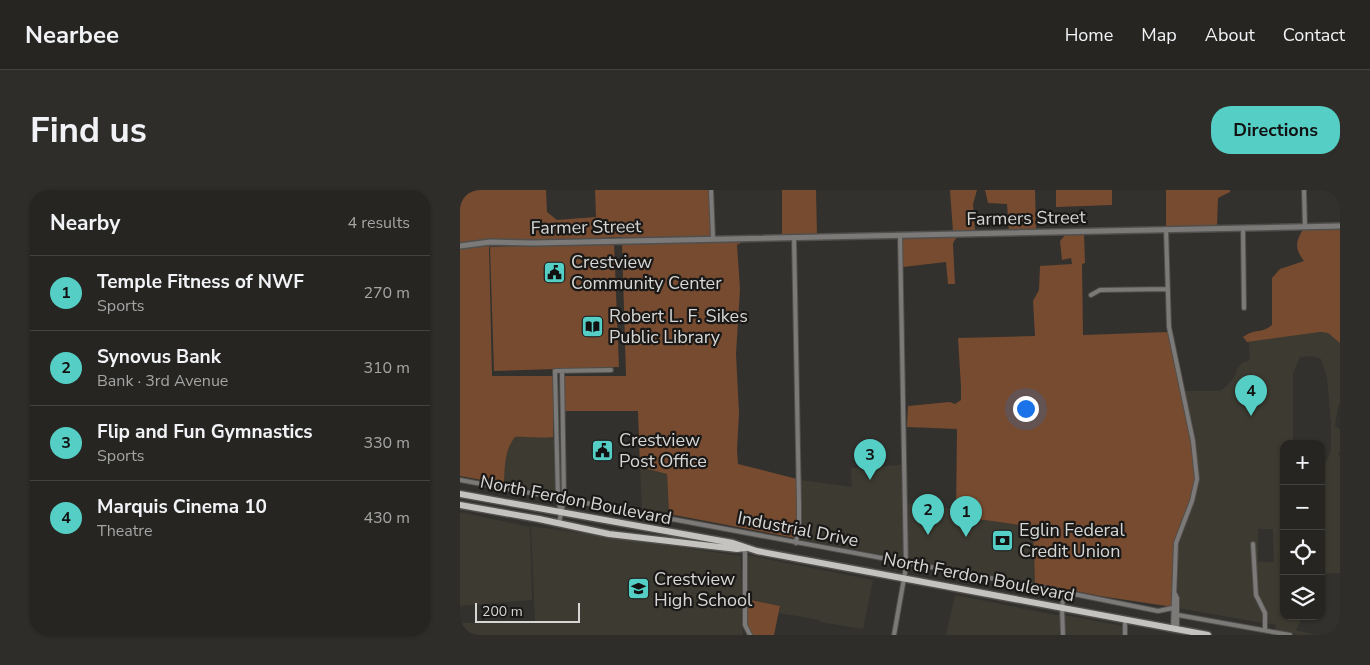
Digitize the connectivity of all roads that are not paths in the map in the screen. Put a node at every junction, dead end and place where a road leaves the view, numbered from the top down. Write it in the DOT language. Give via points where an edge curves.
graph roads {
  1 [pos="711,190"];
  2 [pos="1304,190"];
  3 [pos="1340,226"];
  4 [pos="1305,227"];
  5 [pos="1242,228"];
  6 [pos="1166,229"];
  7 [pos="900,235"];
  8 [pos="794,237"];
  9 [pos="713,238"];
  10 [pos="460,246"];
  11 [pos="1168,289"];
  12 [pos="1092,294"];
  13 [pos="1244,308"];
  14 [pos="611,370"];
  15 [pos="562,371"];
  16 [pos="556,420"];
  17 [pos="563,420"];
  18 [pos="557,472"];
  19 [pos="564,472"];
  20 [pos="460,480"];
  21 [pos="460,494"];
  22 [pos="558,498"];
  23 [pos="564,499"];
  24 [pos="499,500"];
  25 [pos="460,506"];
  26 [pos="495,512"];
  27 [pos="561,512"];
  28 [pos="559,523"];
  29 [pos="613,523"];
  30 [pos="609,534"];
  31 [pos="796,543"];
  32 [pos="1253,544"];
  33 [pos="745,548"];
  34 [pos="906,564"];
  35 [pos="904,578"];
  36 [pos="1064,592"];
  37 [pos="1175,594"];
  38 [pos="1062,608"];
  39 [pos="1173,608"];
  40 [pos="1178,615"];
  41 [pos="1125,620"];
  42 [pos="1175,629"];
  43 [pos="1265,630"];
  44 [pos="750,635"];
  45 [pos="894,635"];
  46 [pos="1063,635"];
  47 [pos="1125,635"];
  48 [pos="1208,635"];
  49 [pos="1290,635"];
  1 -- 9 [label="street"];
  2 -- 4 [label="street"];
  3 -- 4 [label="street, Farmers Street"];
  4 -- 5 [label="street, Farmers Street"];
  5 -- 6 [label="street, Farmers Street"];
  5 -- 13 [label="street"];
  6 -- 7 [label="street, Farmers Street"];
  6 -- 11 [label="street"];
  7 -- 8 [label="street, Farmers Street"];
  7 -- 34 [label="street"];
  8 -- 9 [label="street, Farmers Street"];
  8 -- 31 [label="street" via="800,503"];
  9 -- 10 [label="street, Farmer Street" via="490,242"];
  11 -- 12 [label="street" via="1100,290"];
  11 -- 37 [label="street" via="1171,337 1193,441 1197,479 1176,543"];
  14 -- 15 [label="street"];
  15 -- 16 [label="street" via="555,371"];
  15 -- 17 [label="street"];
  16 -- 17 [label="street"];
  16 -- 18 [label="street"];
  17 -- 19 [label="street"];
  18 -- 19 [label="street"];
  18 -- 22 [label="street"];
  19 -- 23 [label="street"];
  20 -- 22 [label="street"];
  21 -- 24 [label="main road, North Ferdon Boulevard"];
  22 -- 27 [label="street"];
  23 -- 27 [label="street"];
  23 -- 31 [label="street, Industrial Drive"];
  24 -- 26 [label="street"];
  24 -- 27 [label="main road, North Ferdon Boulevard"];
  25 -- 26 [label="main road, North Ferdon Boulevard"];
  26 -- 28 [label="main road, North Ferdon Boulevard"];
  27 -- 28 [label="street"];
  27 -- 29 [label="main road, North Ferdon Boulevard"];
  28 -- 30 [label="main road, North Ferdon Boulevard"];
  29 -- 30 [label="street"];
  29 -- 33 [label="main road, North Ferdon Boulevard" via="733,543"];
  30 -- 33 [label="main road, North Ferdon Boulevard"];
  31 -- 34 [label="street, Industrial Drive"];
  32 -- 43 [label="street" via="1256,595 1265,613"];
  33 -- 35 [label="main road, North Ferdon Boulevard"];
  33 -- 44 [label="street" via="746,625"];
  34 -- 35 [label="street"];
  34 -- 36 [label="street, Industrial Drive"];
  35 -- 38 [label="main road, North Ferdon Boulevard"];
  35 -- 45 [label="street"];
  36 -- 38 [label="street"];
  36 -- 39 [label="street, Industrial Drive" via="1158,611"];
  37 -- 39 [label="street"];
  37 -- 40 [label="street"];
  38 -- 41 [label="main road, North Ferdon Boulevard"];
  38 -- 46 [label="street"];
  39 -- 42 [label="street"];
  40 -- 42 [label="street"];
  40 -- 43 [label="street"];
  41 -- 42 [label="main road, North Ferdon Boulevard"];
  41 -- 47 [label="street"];
  42 -- 48 [label="main road, North Ferdon Boulevard"];
  43 -- 49 [label="street"];
}
